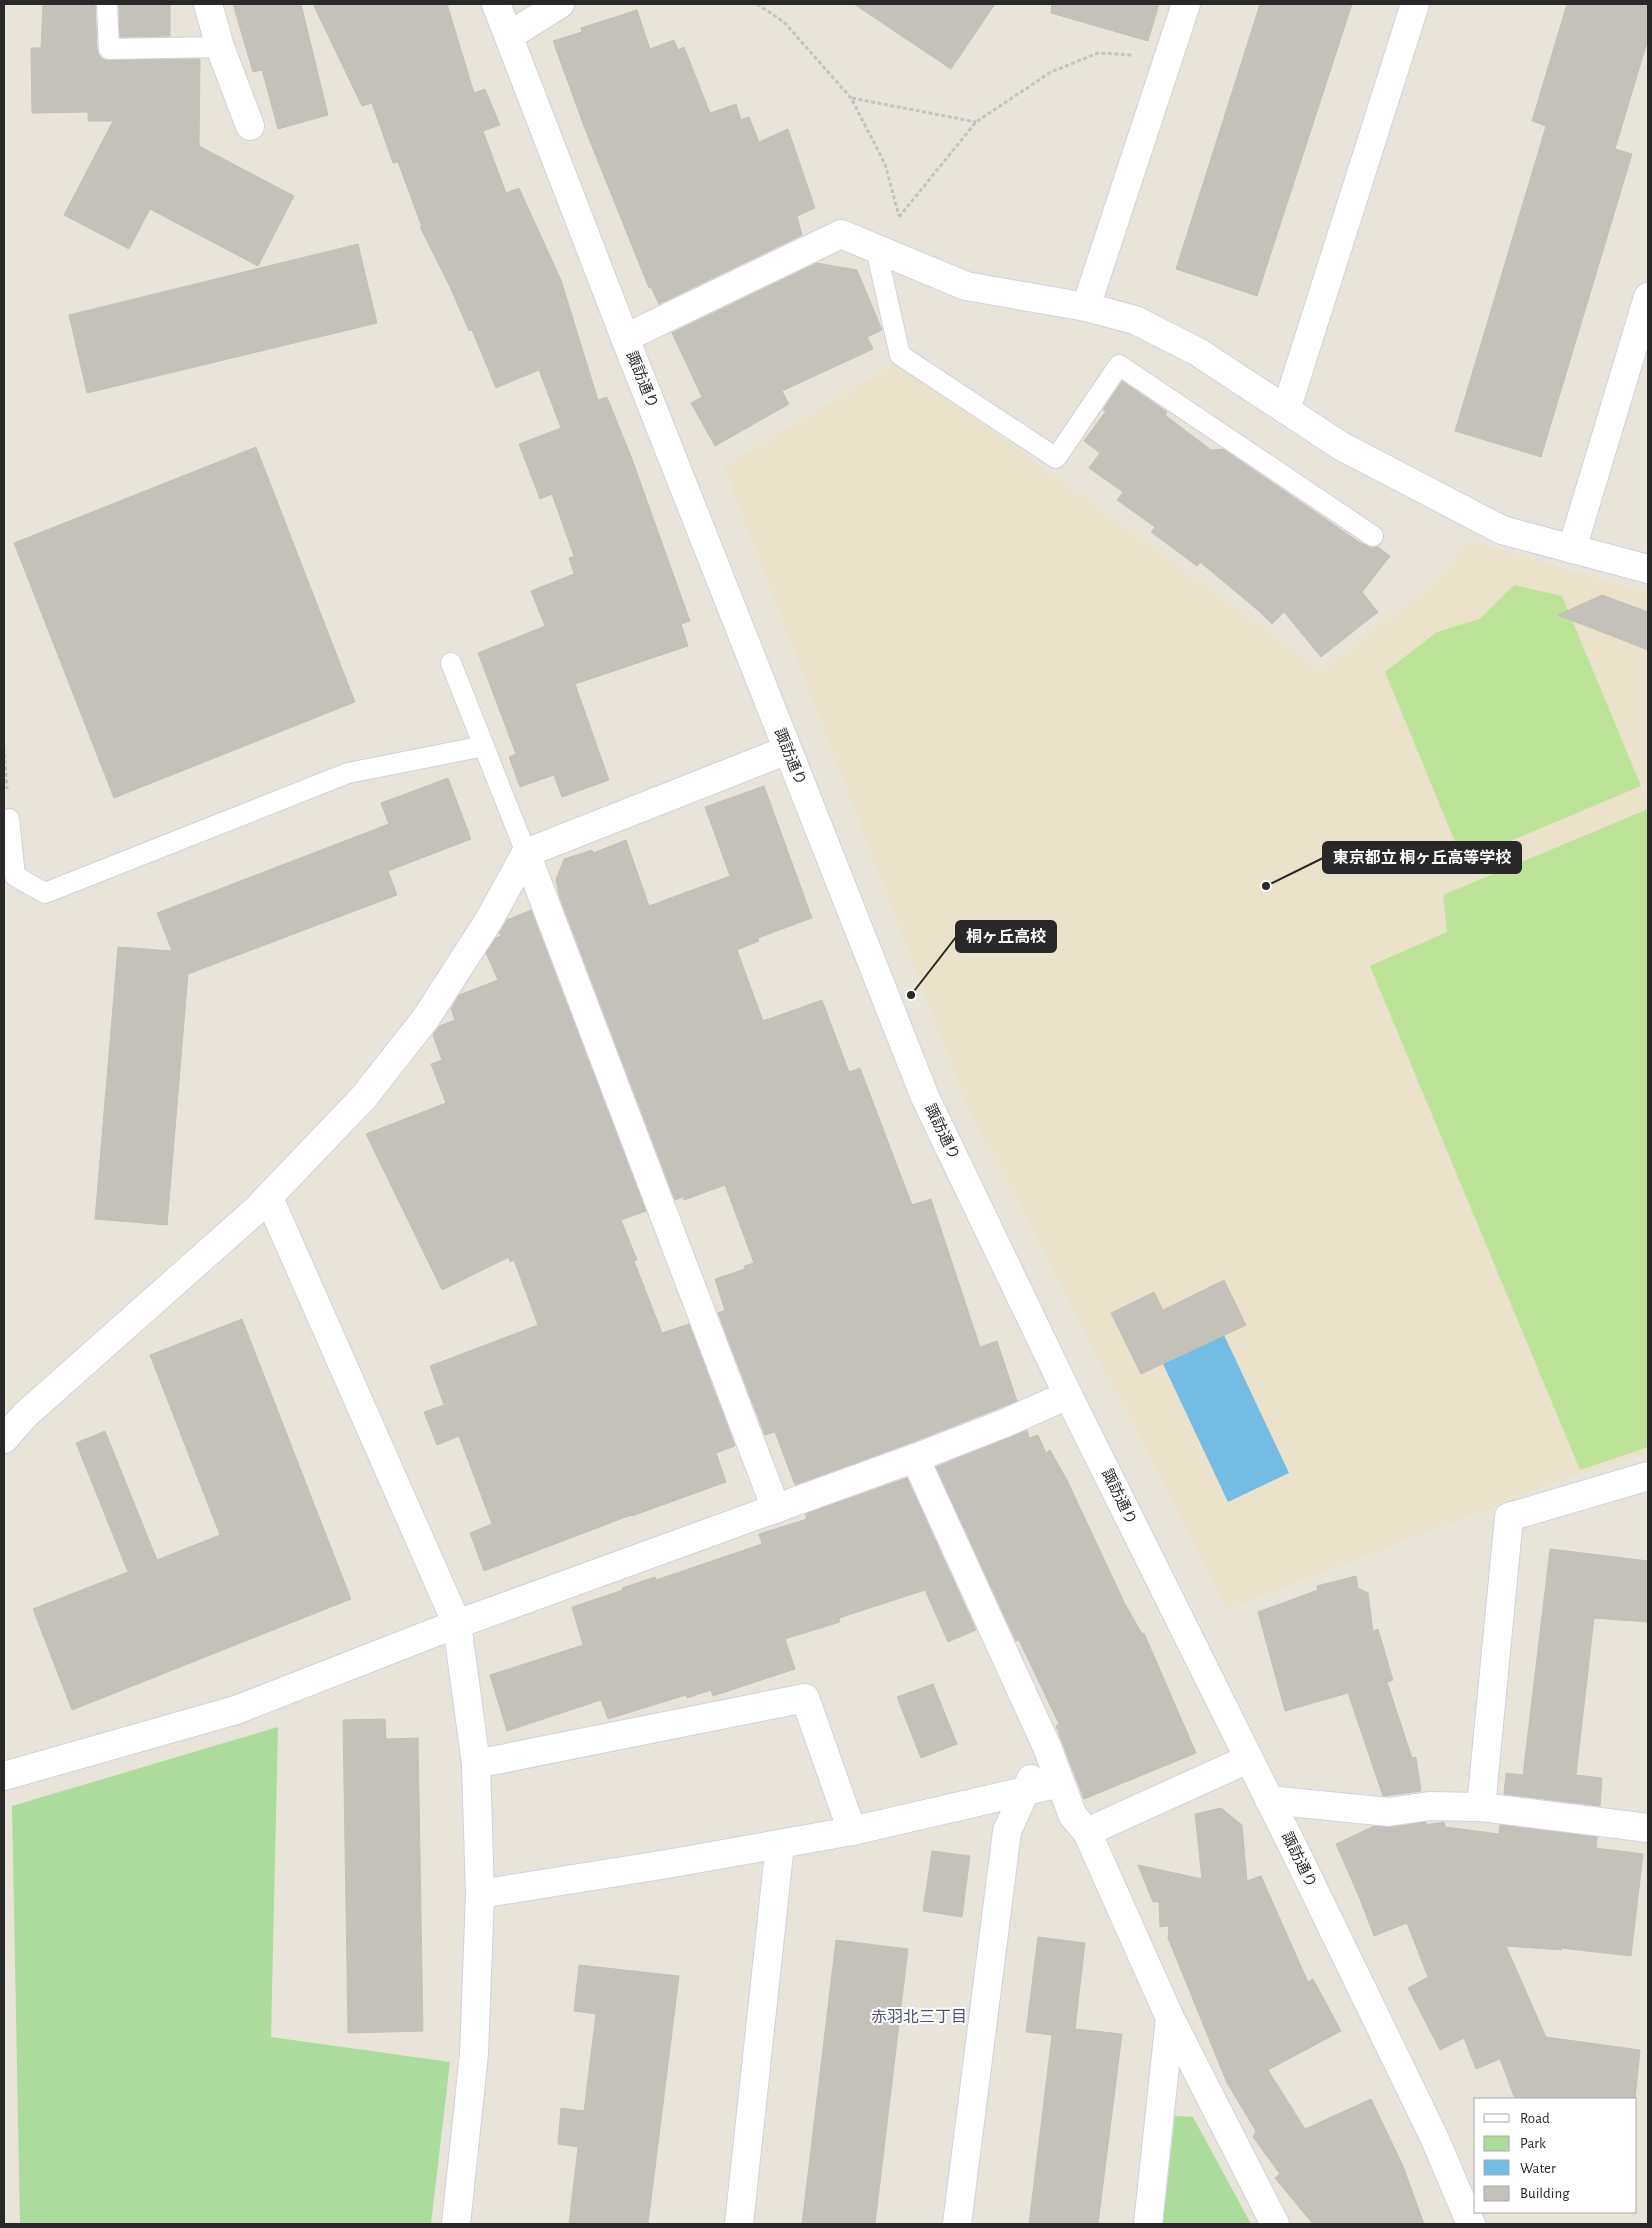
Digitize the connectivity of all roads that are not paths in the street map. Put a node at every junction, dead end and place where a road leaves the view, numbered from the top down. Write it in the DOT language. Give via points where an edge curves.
graph roads {
  1 [pos="107,4"];
  2 [pos="208,4"];
  3 [pos="496,4"];
  4 [pos="560,4"];
  5 [pos="1186,4"];
  6 [pos="1415,4"];
  7 [pos="509,36"];
  8 [pos="220,47"];
  9 [pos="250,126"];
  10 [pos="876,249"];
  11 [pos="1648,297"];
  12 [pos="1086,307"];
  13 [pos="625,338"];
  14 [pos="1286,410"];
  15 [pos="1373,536"];
  16 [pos="1572,549"];
  17 [pos="1648,568"];
  18 [pos="451,663"];
  19 [pos="484,746"];
  20 [pos="788,750"];
  21 [pos="9,819"];
  22 [pos="526,853"];
  23 [pos="268,1198"];
  24 [pos="1068,1395"];
  25 [pos="4,1439"];
  26 [pos="915,1458"];
  27 [pos="1648,1476"];
  28 [pos="776,1509"];
  29 [pos="457,1624"];
  30 [pos="1047,1747"];
  31 [pos="1248,1759"];
  32 [pos="476,1764"];
  33 [pos="4,1776"];
  34 [pos="1060,1784"];
  35 [pos="1026,1791"];
  36 [pos="1268,1800"];
  37 [pos="1480,1807"];
  38 [pos="1648,1828"];
  39 [pos="852,1831"];
  40 [pos="1087,1832"];
  41 [pos="780,1844"];
  42 [pos="480,1894"];
  43 [pos="1170,2018"];
  44 [pos="456,2224"];
  45 [pos="739,2224"];
  46 [pos="957,2224"];
  47 [pos="1148,2224"];
  48 [pos="1275,2224"];
  49 [pos="1472,2224"];
  1 -- 8 [label="lane" via="109,49"];
  2 -- 8 [label="street"];
  3 -- 7 [label="street, 諏訪通り"];
  4 -- 7 [label="street"];
  5 -- 12 [label="street"];
  6 -- 14 [label="street"];
  7 -- 13 [label="street, 諏訪通り"];
  8 -- 9 [label="street"];
  10 -- 12 [label="street" via="966,286"];
  10 -- 13 [label="street" via="841,234"];
  10 -- 15 [label="lane" via="900,355 1056,458 1119,365"];
  11 -- 16 [label="street"];
  12 -- 14 [label="street" via="1135,320 1198,352"];
  13 -- 20 [label="street, 諏訪通り"];
  14 -- 16 [label="street" via="1341,446 1502,530"];
  16 -- 17 [label="street"];
  18 -- 19 [label="lane"];
  19 -- 21 [label="lane" via="348,773 45,893 15,876"];
  19 -- 22 [label="lane"];
  20 -- 22 [label="street"];
  20 -- 24 [label="street, 諏訪通り" via="925,1097"];
  22 -- 23 [label="street" via="489,920 426,1018 364,1097"];
  22 -- 28 [label="street"];
  23 -- 25 [label="street" via="25,1415"];
  23 -- 29 [label="street"];
  24 -- 26 [label="street"];
  24 -- 31 [label="street, 諏訪通り"];
  26 -- 28 [label="street"];
  26 -- 30 [label="street"];
  27 -- 37 [label="street" via="1509,1517"];
  28 -- 29 [label="street"];
  29 -- 32 [label="street"];
  29 -- 33 [label="street" via="236,1710"];
  30 -- 34 [label="street"];
  30 -- 35 [label="street"];
  31 -- 36 [label="street, 諏訪通り"];
  31 -- 40 [label="street"];
  32 -- 39 [label="street" via="805,1698"];
  32 -- 42 [label="street"];
  34 -- 35 [label="street"];
  34 -- 40 [label="street" via="1073,1816"];
  35 -- 39 [label="street"];
  35 -- 46 [label="street" via="1007,1831"];
  36 -- 37 [label="street" via="1389,1812 1429,1806"];
  36 -- 49 [label="street, 諏訪通り" via="1434,2137"];
  37 -- 38 [label="street"];
  39 -- 41 [label="street"];
  40 -- 43 [label="street"];
  41 -- 42 [label="street"];
  41 -- 45 [label="street"];
  42 -- 44 [label="street" via="474,2054"];
  43 -- 47 [label="street"];
  43 -- 48 [label="street"];
}
